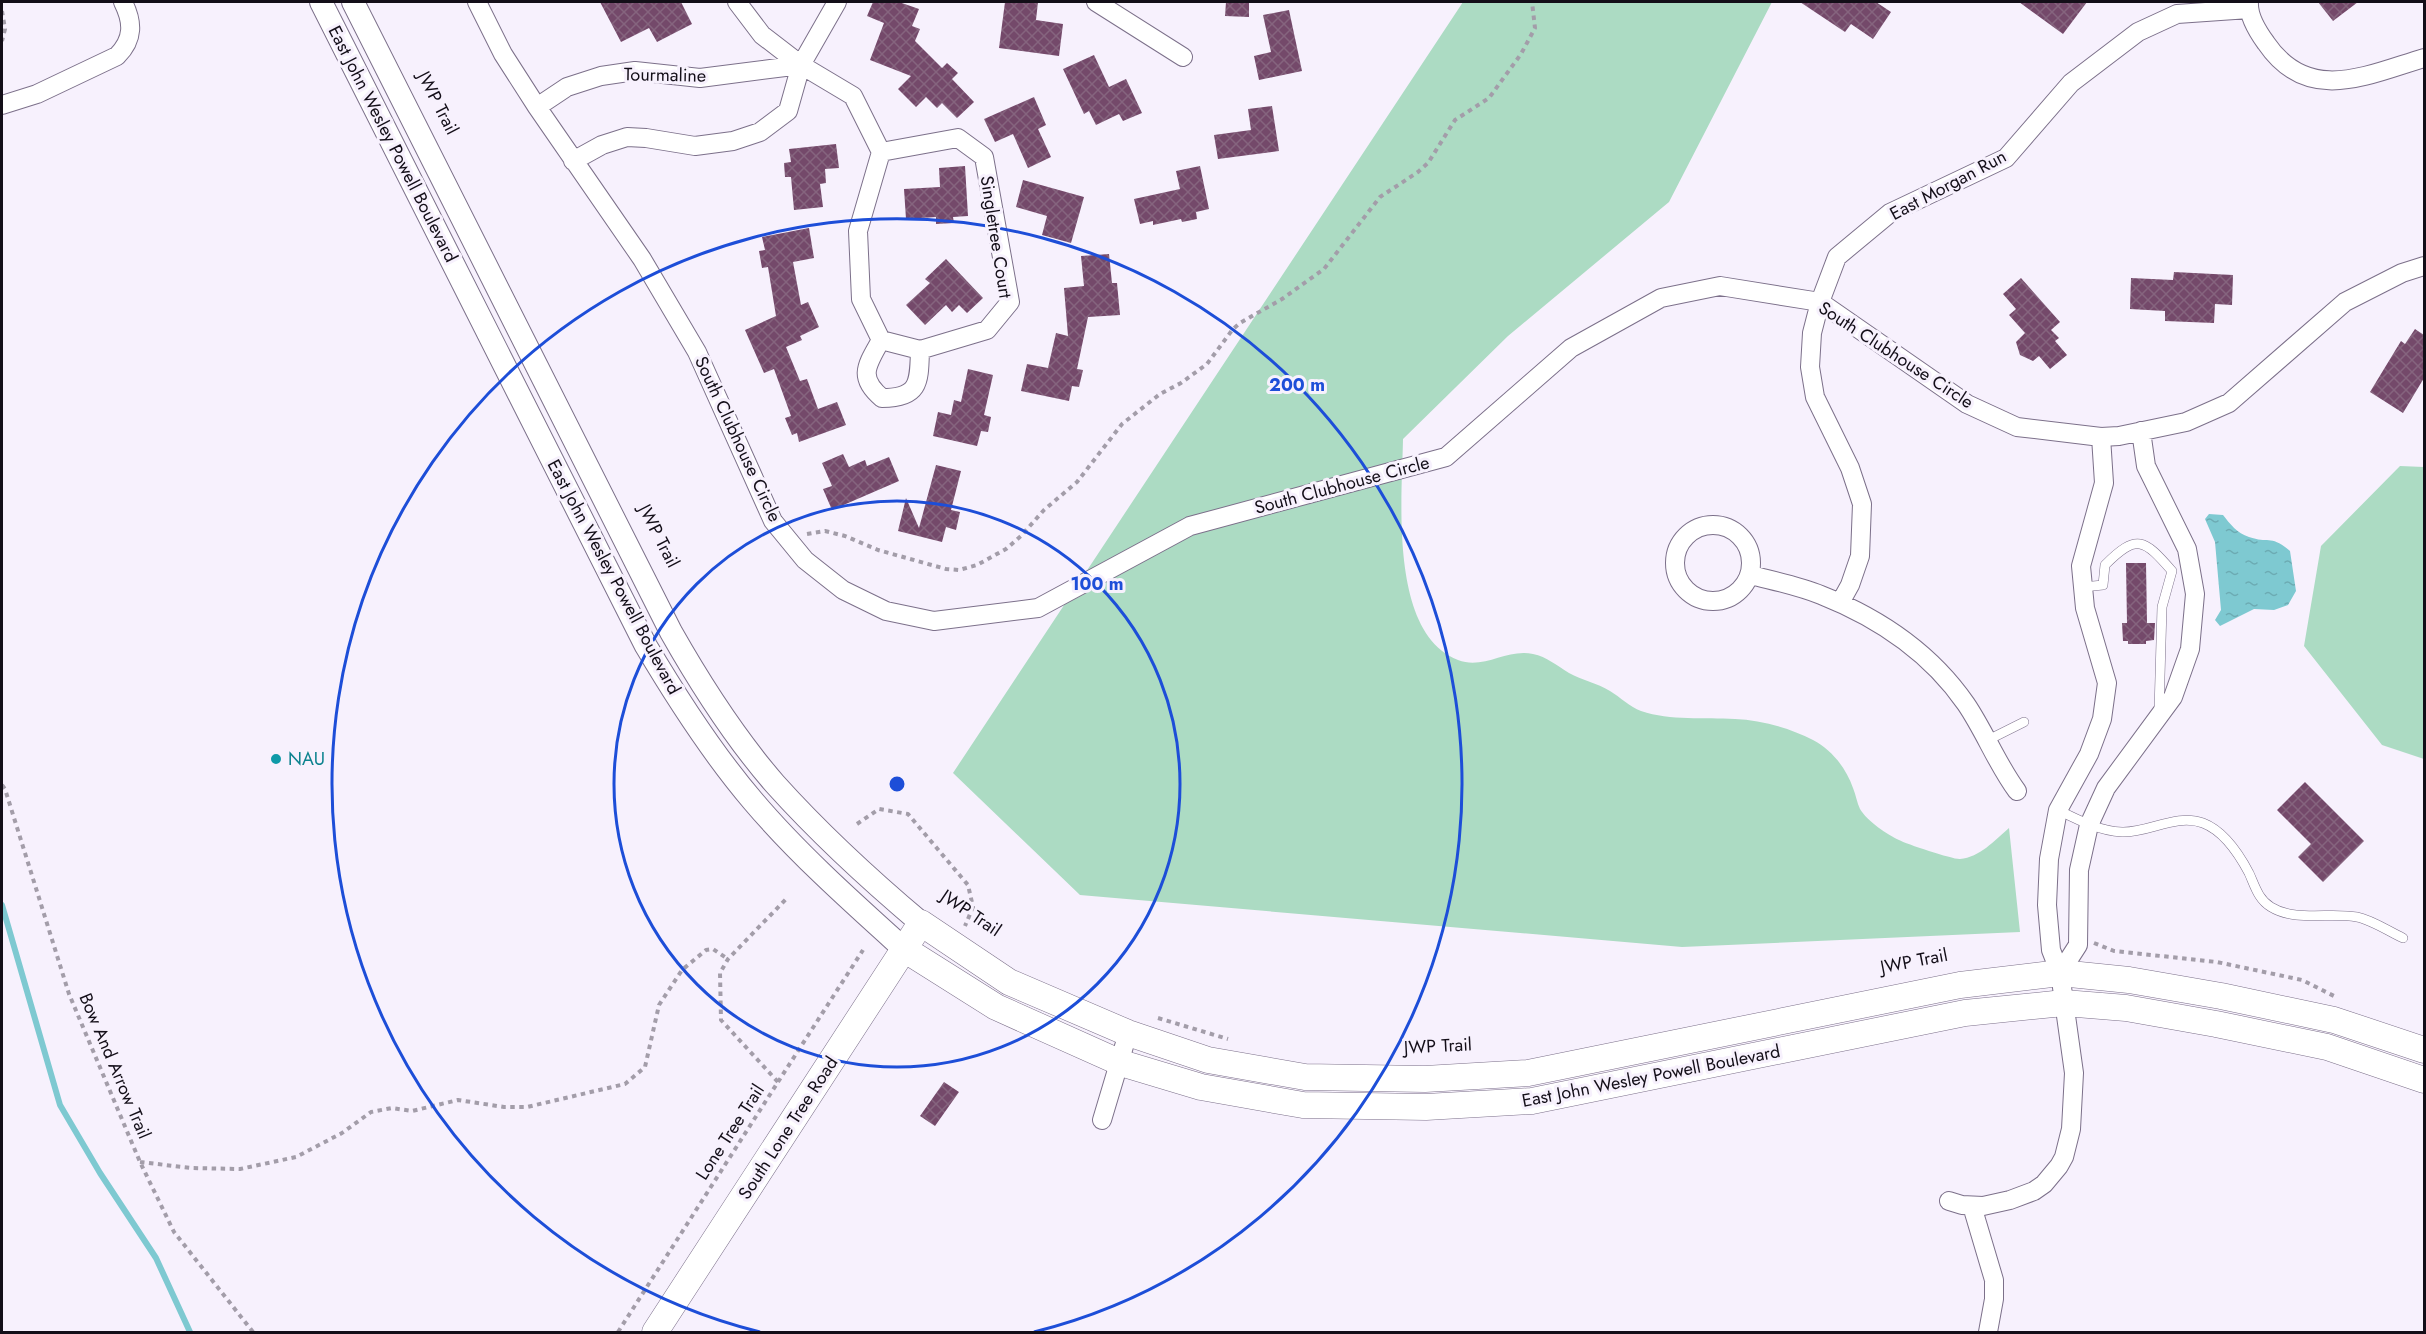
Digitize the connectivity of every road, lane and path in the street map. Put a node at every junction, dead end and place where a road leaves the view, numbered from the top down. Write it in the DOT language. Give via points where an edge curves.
graph roads {
  1 [pos="123,2"];
  2 [pos="321,2"];
  3 [pos="353,2"];
  4 [pos="477,2"];
  5 [pos="737,2"];
  6 [pos="837,2"];
  7 [pos="1096,2"];
  8 [pos="1532,2"];
  9 [pos="2249,5"];
  10 [pos="2,11"];
  11 [pos="2,40"];
  12 [pos="1183,57"];
  13 [pos="2424,58"];
  14 [pos="801,65"];
  15 [pos="2,105"];
  16 [pos="537,107"];
  17 [pos="881,152"];
  18 [pos="573,161"];
  19 [pos="2424,266"];
  20 [pos="1820,302"];
  21 [pos="881,340"];
  22 [pos="920,350"];
  23 [pos="2141,431"];
  24 [pos="2101,437"];
  25 [pos="802,537"];
  26 [pos="2190,567"];
  27 [pos="2172,571"];
  28 [pos="1751,575"];
  29 [pos="2083,587"];
  30 [pos="1840,603"];
  31 [pos="2159,716"];
  32 [pos="2024,722"];
  33 [pos="1988,740"];
  34 [pos="2,785"];
  35 [pos="2017,791"];
  36 [pos="2058,810"];
  37 [pos="857,824"];
  38 [pos="2089,825"];
  39 [pos="788,897"];
  40 [pos="956,920"];
  41 [pos="921,923"];
  42 [pos="964,927"];
  43 [pos="974,933"];
  44 [pos="2403,938"];
  45 [pos="2092,942"];
  46 [pos="904,949"];
  47 [pos="863,950"];
  48 [pos="728,959"];
  49 [pos="2060,973"];
  50 [pos="2342,999"];
  51 [pos="2064,1003"];
  52 [pos="1153,1016"];
  53 [pos="1128,1033"];
  54 [pos="1233,1041"];
  55 [pos="2424,1050"];
  56 [pos="1121,1063"];
  57 [pos="2424,1080"];
  58 [pos="778,1082"];
  59 [pos="1102,1120"];
  60 [pos="140,1162"];
  61 [pos="1949,1201"];
  62 [pos="1972,1206"];
  63 [pos="253,1332"];
  64 [pos="618,1332"];
  65 [pos="655,1332"];
  66 [pos="1988,1332"];
  1 -- 15 [label="street" via="130,16 131,35 122,51 111,60 37,94"];
  2 -- 46 [label="street, East John Wesley Powell Boulevard" via="646,646 675,696 754,802 844,895"];
  3 -- 41 [label="street, East John Wesley Powell Boulevard" via="699,681 775,784 863,875"];
  4 -- 16 [label="street, South Clubhouse Circle" via="503,54"];
  5 -- 14 [label="street" via="762,35"];
  6 -- 14 [label="street"];
  7 -- 12 [label="street"];
  8 -- 25 [label="path" via="1535,28 1521,54 1489,98 1455,120 1428,162 1380,197 1324,269 1240,323 1206,364 1122,424 1077,482 1006,549 959,570 879,550 825,531"];
  9 -- 13 [label="street, East Morgan Run" via="2275,56 2286,68 2314,80 2343,81"];
  9 -- 20 [label="street, East Morgan Run" via="2176,14 2138,32 2071,83 2006,158 1890,213 1837,257"];
  10 -- 11 [label="path"];
  14 -- 16 [label="street, Tourmaline" via="700,78 635,71 601,76 567,87"];
  14 -- 17 [label="street" via="853,96"];
  14 -- 18 [label="street" via="788,111 760,132 733,141 695,146 627,137"];
  16 -- 18 [label="street, South Clubhouse Circle"];
  17 -- 21 [label="street" via="858,231 861,298"];
  17 -- 22 [label="street, Singletree Court" via="958,138 984,157 1010,302 987,330"];
  18 -- 20 [label="street, South Clubhouse Circle" via="642,259 697,352 773,521 805,561 843,590 886,611 934,621 1038,608 1190,526 1446,457 1571,348 1661,298 1720,286"];
  19 -- 23 [label="street, South Clubhouse Circle" via="2345,302 2229,403 2186,422"];
  20 -- 24 [label="street, South Clubhouse Circle" via="1967,404 2017,427"];
  20 -- 30 [label="street, East Morgan Run" via="1810,352 1812,383 1862,504 1860,556"];
  21 -- 22 [label="street"];
  21 -- 22 [label="street" via="866,368 869,387 882,398 901,398 914,388"];
  23 -- 24 [label="street, South Clubhouse Circle"];
  23 -- 26 [label="street" via="2146,466 2187,549"];
  24 -- 29 [label="street" via="2104,483 2081,566"];
  26 -- 27 [label="lane"];
  26 -- 31 [label="street" via="2195,594 2190,649 2173,698"];
  27 -- 29 [label="lane" via="2151,547 2133,545 2121,549 2105,565 2103,585"];
  27 -- 31 [label="lane" via="2162,607"];
  28 -- 28 [label="street" via="1748,546 1730,528 1708,526 1686,536 1678,546 1678,579 1692,596 1701,600 1723,600 1734,595"];
  28 -- 30 [label="street"];
  29 -- 36 [label="street" via="2085,608 2107,683 2102,718 2089,754"];
  30 -- 33 [label="street" via="1885,627 1926,656 1953,687"];
  31 -- 38 [label="street" via="2106,788"];
  32 -- 33 [label="lane"];
  33 -- 35 [label="street"];
  34 -- 60 [label="path, Bow And Arrow Trail" via="69,994"];
  36 -- 38 [label="lane"];
  36 -- 49 [label="street" via="2049,859 2047,905 2050,950"];
  37 -- 42 [label="path" via="879,809 908,814 968,885 973,908"];
  38 -- 44 [label="lane" via="2122,832 2166,823 2203,823 2224,837 2238,854 2259,896 2272,907 2291,914 2359,918"];
  38 -- 49 [label="street" via="2079,870 2078,945"];
  39 -- 48 [label="path, Lone Tree Trail"];
  40 -- 42 [label="path, JWP Trail"];
  41 -- 46 [label="main road, South Lone Tree Road"];
  41 -- 53 [label="main road, East John Wesley Powell Boulevard" via="1009,982"];
  42 -- 43 [label="path, JWP Trail"];
  45 -- 50 [label="path" via="2114,951 2217,962 2302,980"];
  46 -- 56 [label="main road, East John Wesley Powell Boulevard" via="996,1007"];
  46 -- 65 [label="main road, South Lone Tree Road"];
  47 -- 58 [label="path"];
  48 -- 58 [label="path, Lone Tree Trail" via="720,973 721,1020"];
  48 -- 60 [label="path" via="713,949 706,950 682,970 659,1005 645,1067 625,1084 527,1107 458,1100 412,1110 371,1112 342,1133 296,1157 240,1169"];
  49 -- 51 [label="street"];
  49 -- 53 [label="main road, East John Wesley Powell Boulevard" via="1960,985 1516,1073 1425,1079 1305,1077 1208,1060"];
  49 -- 55 [label="main road, East John Wesley Powell Boulevard" via="2129,980 2255,1003 2334,1020"];
  51 -- 56 [label="main road, East John Wesley Powell Boulevard" via="1965,1013 1532,1101 1426,1107 1303,1105 1201,1088"];
  51 -- 57 [label="main road, East John Wesley Powell Boulevard" via="2126,1008 2316,1045"];
  51 -- 62 [label="street" via="2074,1073 2072,1129 2064,1157 2052,1176 2034,1191 1996,1204"];
  52 -- 54 [label="path"];
  53 -- 56 [label="street"];
  56 -- 59 [label="street"];
  58 -- 64 [label="path, Lone Tree Trail"];
  60 -- 63 [label="path, Bow And Arrow Trail" via="174,1232"];
  61 -- 62 [label="street"];
  62 -- 66 [label="street" via="1994,1280"];
}
